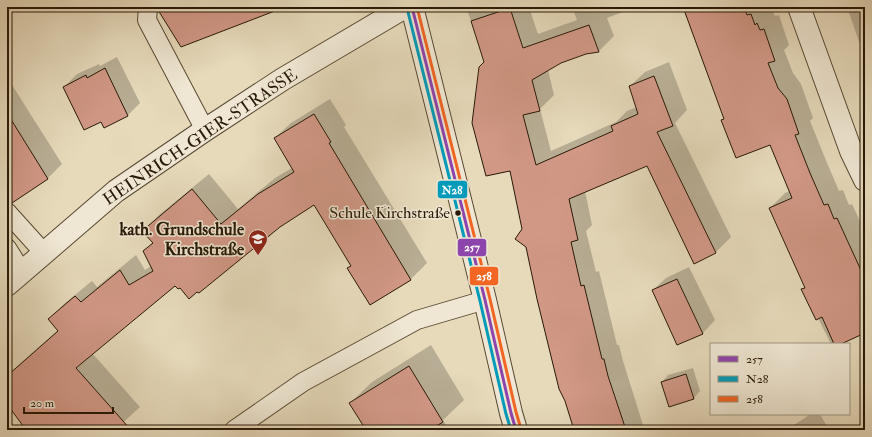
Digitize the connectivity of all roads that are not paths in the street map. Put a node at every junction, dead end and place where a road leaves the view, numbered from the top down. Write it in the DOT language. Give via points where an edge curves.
graph roads {
  1 [pos="148,7"];
  2 [pos="405,7"];
  3 [pos="412,7"];
  4 [pos="799,7"];
  5 [pos="205,130"];
  6 [pos="865,180"];
  7 [pos="7,212"];
  8 [pos="7,248"];
  9 [pos="44,253"];
  10 [pos="14,279"];
  11 [pos="485,300"];
  12 [pos="234,430"];
  13 [pos="516,430"];
  1 -- 5 [label="lane" via="147,20"];
  2 -- 5 [label="street, HEINRICH-GIER-STRASSE" via="283,79"];
  3 -- 11 [label="street"];
  4 -- 6 [label="street" via="851,151"];
  5 -- 9 [label="street, HEINRICH-GIER-STRASSE" via="116,191"];
  7 -- 9 [label="lane"];
  8 -- 10 [label="lane"];
  9 -- 10 [label="street, HEINRICH-GIER-STRASSE"];
  11 -- 12 [label="lane" via="418,320 304,382"];
  11 -- 13 [label="street"];
}
